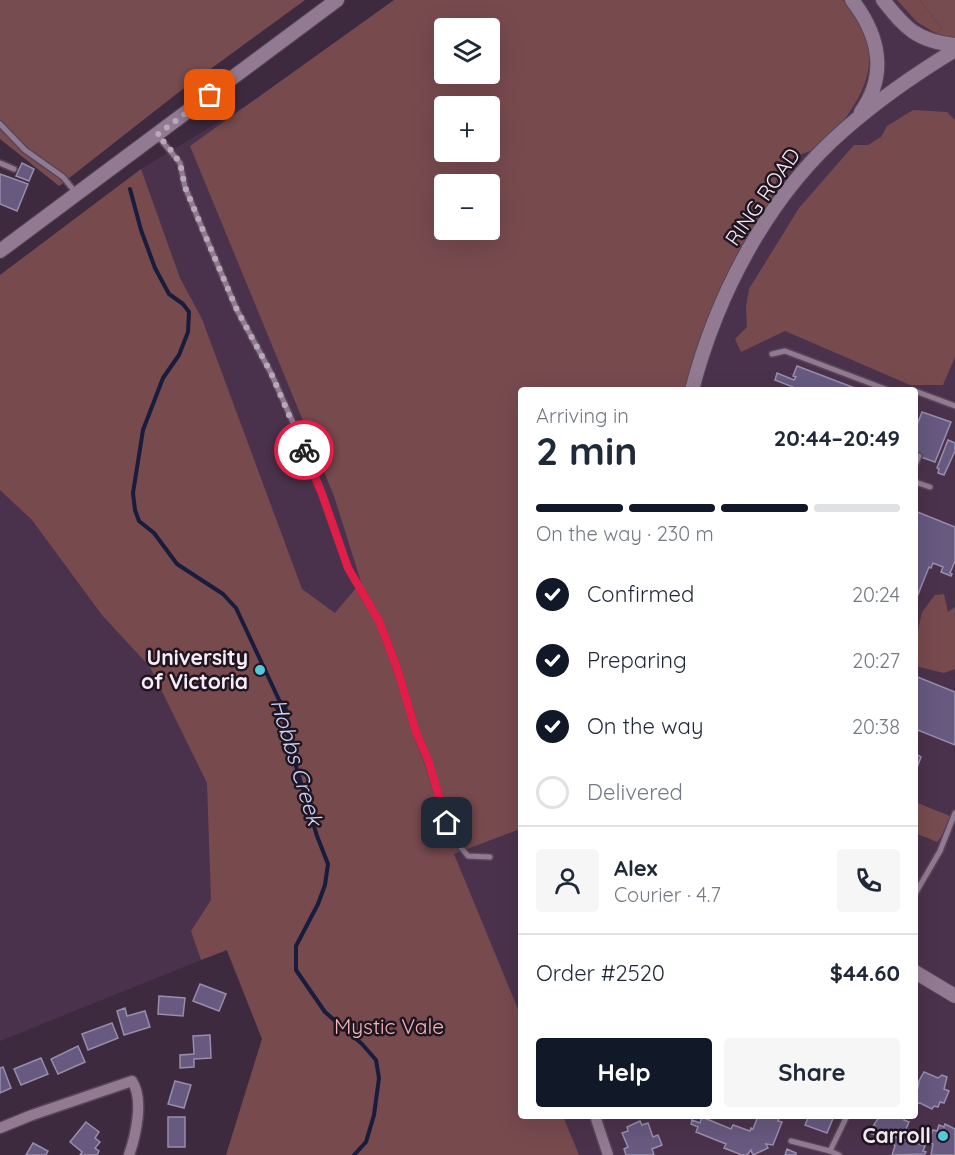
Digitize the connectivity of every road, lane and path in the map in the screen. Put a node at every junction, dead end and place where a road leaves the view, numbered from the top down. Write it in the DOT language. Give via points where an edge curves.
graph roads {
  1 [pos="337,0"];
  2 [pos="852,0"];
  3 [pos="883,0"];
  4 [pos="955,45"];
  5 [pos="955,50"];
  6 [pos="0,124"];
  7 [pos="845,129"];
  8 [pos="157,135"];
  9 [pos="0,163"];
  10 [pos="14,169"];
  11 [pos="76,193"];
  12 [pos="0,251"];
  13 [pos="772,354"];
  14 [pos="693,387"];
  15 [pos="880,387"];
  16 [pos="918,392"];
  17 [pos="955,406"];
  18 [pos="918,483"];
  19 [pos="930,487"];
  20 [pos="955,813"];
  21 [pos="490,857"];
  22 [pos="918,889"];
  23 [pos="918,974"];
  24 [pos="955,996"];
  25 [pos="596,1119"];
  26 [pos="846,1119"];
  27 [pos="0,1128"];
  28 [pos="790,1141"];
  29 [pos="830,1151"];
  30 [pos="129,1155"];
  31 [pos="608,1155"];
  32 [pos="839,1155"];
  1 -- 8 [label="street"];
  2 -- 7 [label="street" via="872,32 877,74 867,103"];
  3 -- 4 [label="street" via="903,25 918,36"];
  5 -- 7 [label="street, RING ROAD"];
  6 -- 11 [label="lane" via="26,150 63,177"];
  7 -- 14 [label="street, RING ROAD" via="795,182 753,243 714,320"];
  8 -- 11 [label="street"];
  8 -- 21 [label="lane" via="180,163 185,187 237,310 295,428 348,568 379,621 452,837 468,856"];
  9 -- 10 [label="lane"];
  11 -- 12 [label="street"];
  13 -- 15 [label="lane" via="785,351"];
  16 -- 17 [label="lane"];
  18 -- 19 [label="lane"];
  20 -- 22 [label="lane" via="940,851"];
  23 -- 24 [label="street"];
  25 -- 31 [label="street"];
  26 -- 29 [label="lane"];
  27 -- 30 [label="street" via="132,1081 138,1090 135,1136"];
  28 -- 29 [label="lane"];
  29 -- 32 [label="lane"];
}
